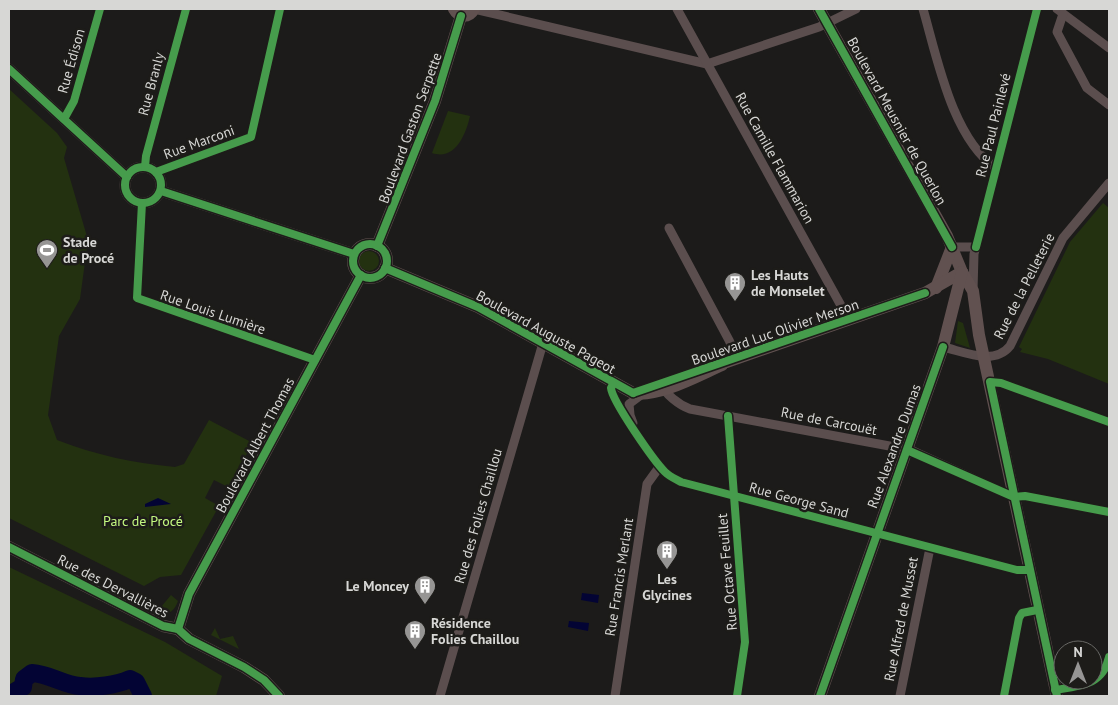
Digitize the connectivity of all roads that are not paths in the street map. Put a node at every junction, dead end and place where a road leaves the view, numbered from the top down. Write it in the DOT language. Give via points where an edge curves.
graph roads {
  1 [pos="100,9"];
  2 [pos="186,9"];
  3 [pos="280,9"];
  4 [pos="474,9"];
  5 [pos="677,9"];
  6 [pos="819,9"];
  7 [pos="856,9"];
  8 [pos="923,9"];
  9 [pos="1037,9"];
  10 [pos="1060,11"];
  11 [pos="457,12"];
  12 [pos="827,23"];
  13 [pos="1109,48"];
  14 [pos="707,64"];
  15 [pos="9,70"];
  16 [pos="1109,105"];
  17 [pos="64,119"];
  18 [pos="145,167"];
  19 [pos="996,168"];
  20 [pos="156,172"];
  21 [pos="127,177"];
  22 [pos="1109,183"];
  23 [pos="161,191"];
  24 [pos="142,203"];
  25 [pos="669,228"];
  26 [pos="377,246"];
  27 [pos="952,247"];
  28 [pos="975,250"];
  29 [pos="354,254"];
  30 [pos="384,268"];
  31 [pos="962,272"];
  32 [pos="361,275"];
  33 [pos="936,288"];
  34 [pos="973,291"];
  35 [pos="956,295"];
  36 [pos="849,320"];
  37 [pos="979,335"];
  38 [pos="543,343"];
  39 [pos="943,347"];
  40 [pos="984,356"];
  41 [pos="737,359"];
  42 [pos="315,360"];
  43 [pos="675,382"];
  44 [pos="990,382"];
  45 [pos="613,384"];
  46 [pos="661,387"];
  47 [pos="635,396"];
  48 [pos="675,399"];
  49 [pos="728,416"];
  50 [pos="1109,422"];
  51 [pos="640,437"];
  52 [pos="907,450"];
  53 [pos="660,466"];
  54 [pos="734,496"];
  55 [pos="1014,497"];
  56 [pos="1109,512"];
  57 [pos="876,533"];
  58 [pos="9,547"];
  59 [pos="930,548"];
  60 [pos="1029,570"];
  61 [pos="1037,610"];
  62 [pos="178,629"];
  63 [pos="1109,657"];
  64 [pos="1108,670"];
  65 [pos="1056,693"];
  66 [pos="279,696"];
  67 [pos="440,696"];
  68 [pos="615,696"];
  69 [pos="737,696"];
  70 [pos="820,696"];
  71 [pos="900,696"];
  72 [pos="1004,696"];
  1 -- 17 [label="street, Rue Édison" via="74,101"];
  2 -- 18 [label="street, Rue Branly"];
  3 -- 20 [label="street, Rue Marconi" via="251,138"];
  4 -- 11 [label="main road" via="467,16"];
  4 -- 14 [label="street"];
  5 -- 14 [label="street, Rue Camille Flammarion"];
  6 -- 12 [label="main road, Boulevard Meusnier de Querlon"];
  7 -- 12 [label="street"];
  8 -- 19 [label="street" via="956,114 984,160"];
  9 -- 19 [label="street, Rue Paul Painlevé"];
  10 -- 13 [label="street"];
  10 -- 16 [label="street" via="1057,32 1087,88"];
  11 -- 26 [label="main road, Boulevard Gaston Serpette" via="435,101"];
  12 -- 14 [label="street"];
  12 -- 27 [label="main road, Boulevard Meusnier de Querlon"];
  14 -- 36 [label="street, Rue Camille Flammarion"];
  15 -- 17 [label="street"];
  17 -- 21 [label="street"];
  18 -- 20 [label="street"];
  18 -- 21 [label="street" via="133,170"];
  19 -- 28 [label="street, Rue Paul Painlevé"];
  20 -- 23 [label="street" via="161,179"];
  21 -- 24 [label="street" via="128,195"];
  22 -- 40 [label="street, Rue de la Pelleterie" via="1063,238 1010,346 1001,355"];
  23 -- 24 [label="street" via="153,201"];
  23 -- 29 [label="street"];
  24 -- 42 [label="street, Rue Louis Lumière" via="137,298"];
  25 -- 41 [label="street"];
  26 -- 29 [label="main road" via="364,245"];
  26 -- 30 [label="main road" via="385,255"];
  27 -- 28 [label="street"];
  27 -- 31 [label="main road, Boulevard Meusnier de Querlon"];
  27 -- 33 [label="main road"];
  28 -- 31 [label="street"];
  28 -- 34 [label="street"];
  29 -- 32 [label="main road" via="354,266"];
  30 -- 32 [label="main road" via="374,277"];
  30 -- 38 [label="main road, Boulevard Auguste Pageot" via="478,307"];
  31 -- 33 [label="main road, Boulevard Luc Olivier Merson"];
  31 -- 34 [label="main road, Boulevard Meusnier de Querlon"];
  31 -- 35 [label="main road, Rue Alexandre Dumas"];
  32 -- 42 [label="main road, Boulevard Albert Thomas"];
  33 -- 35 [label="main road"];
  33 -- 36 [label="main road, Boulevard Luc Olivier Merson"];
  34 -- 37 [label="main road"];
  35 -- 37 [label="main road" via="968,309"];
  35 -- 39 [label="main road, Rue Alexandre Dumas"];
  36 -- 41 [label="main road, Boulevard Luc Olivier Merson"];
  37 -- 40 [label="main road"];
  38 -- 45 [label="main road, Boulevard Auguste Pageot"];
  38 -- 67 [label="street, Rue des Folies Chaillou"];
  39 -- 40 [label="street, Rue de la Pelleterie"];
  39 -- 52 [label="main road, Rue Alexandre Dumas"];
  40 -- 44 [label="main road"];
  41 -- 43 [label="main road, Boulevard Luc Olivier Merson"];
  42 -- 62 [label="main road, Boulevard Albert Thomas" via="189,594"];
  43 -- 46 [label="main road, Boulevard Luc Olivier Merson"];
  43 -- 48 [label="street"];
  44 -- 50 [label="street" via="1001,383"];
  44 -- 55 [label="main road"];
  45 -- 47 [label="main road, Boulevard Auguste Pageot"];
  45 -- 51 [label="street, Rue George Sand" via="614,400"];
  46 -- 47 [label="main road, Boulevard Luc Olivier Merson"];
  46 -- 48 [label="street, Rue de Carcouët"];
  47 -- 51 [label="street, Rue George Sand" via="629,404 630,415"];
  48 -- 49 [label="street, Rue de Carcouët" via="690,408"];
  49 -- 52 [label="street, Rue de Carcouët"];
  49 -- 54 [label="street, Rue Octave Feuillet"];
  51 -- 53 [label="street, Rue George Sand"];
  52 -- 55 [label="street, Rue de Carcouët"];
  52 -- 57 [label="main road, Rue Alexandre Dumas"];
  53 -- 54 [label="street, Rue George Sand" via="668,475 682,482"];
  53 -- 68 [label="street, Rue Francis Merlant" via="647,484"];
  54 -- 57 [label="street, Rue George Sand"];
  54 -- 69 [label="street, Rue Octave Feuillet" via="745,646"];
  55 -- 56 [label="street, Rue de Carcouët" via="1024,496"];
  55 -- 60 [label="main road"];
  57 -- 59 [label="street, Rue George Sand"];
  57 -- 70 [label="main road, Rue Alexandre Dumas"];
  58 -- 62 [label="main road, Rue des Dervallières" via="163,626"];
  59 -- 60 [label="street, Rue George Sand" via="1017,570"];
  59 -- 71 [label="street, Rue Alfred de Musset"];
  60 -- 61 [label="main road"];
  61 -- 65 [label="main road"];
  61 -- 72 [label="street" via="1022,613 1019,618"];
  62 -- 66 [label="main road, Rue des Dervallières" via="189,639 258,675"];
  63 -- 64 [label="street"];
  64 -- 65 [label="street" via="1092,682"];
}
